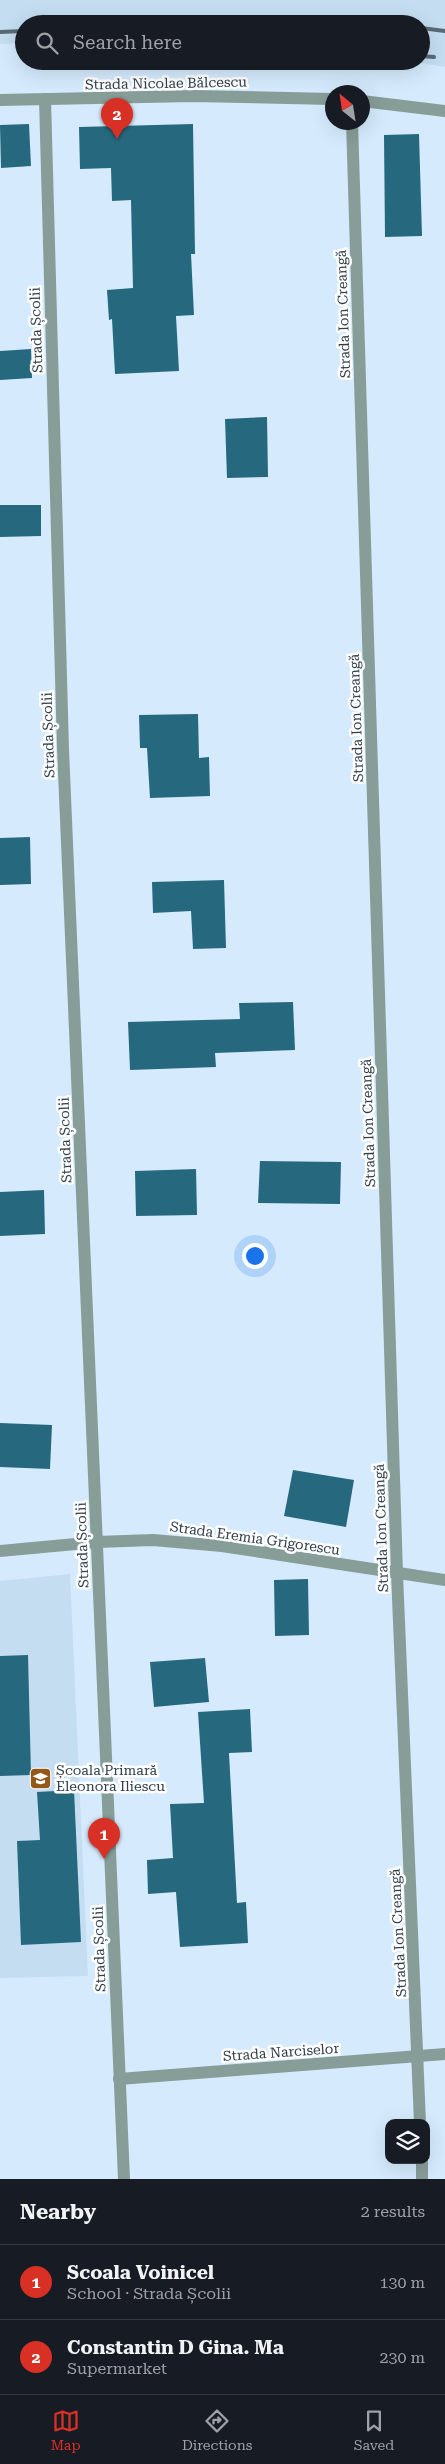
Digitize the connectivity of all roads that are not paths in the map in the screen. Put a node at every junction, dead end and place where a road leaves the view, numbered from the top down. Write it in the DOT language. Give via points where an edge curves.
graph roads {
  1 [pos="325,99"];
  2 [pos="0,100"];
  3 [pos="45,100"];
  4 [pos="370,102"];
  5 [pos="445,111"];
  6 [pos="352,130"];
  7 [pos="97,1542"];
  8 [pos="0,1551"];
  9 [pos="397,1574"];
  10 [pos="445,1580"];
  11 [pos="445,2054"];
  12 [pos="418,2057"];
  13 [pos="119,2079"];
  14 [pos="420,2119"];
  15 [pos="422,2164"];
  16 [pos="124,2179"];
  17 [pos="422,2179"];
  1 -- 3 [label="street, Strada Nicolae Bălcescu" via="192,96"];
  2 -- 3 [label="street, Strada Nicolae Bălcescu"];
  3 -- 7 [label="street, Strada Școlii" via="63,749"];
  4 -- 5 [label="street"];
  6 -- 9 [label="street, Strada Ion Creangă"];
  7 -- 8 [label="street, Strada Eremia Grigorescu"];
  7 -- 9 [label="street, Strada Eremia Grigorescu" via="153,1540 222,1546"];
  7 -- 13 [label="street, Strada Școlii"];
  9 -- 10 [label="street, Strada Eremia Grigorescu"];
  9 -- 12 [label="street, Strada Ion Creangă"];
  11 -- 12 [label="street, Strada Narciselor"];
  12 -- 13 [label="street, Strada Narciselor"];
  12 -- 14 [label="street, Strada Ion Creangă"];
  13 -- 16 [label="street, Strada Școlii"];
  15 -- 17 [label="street"];
}
